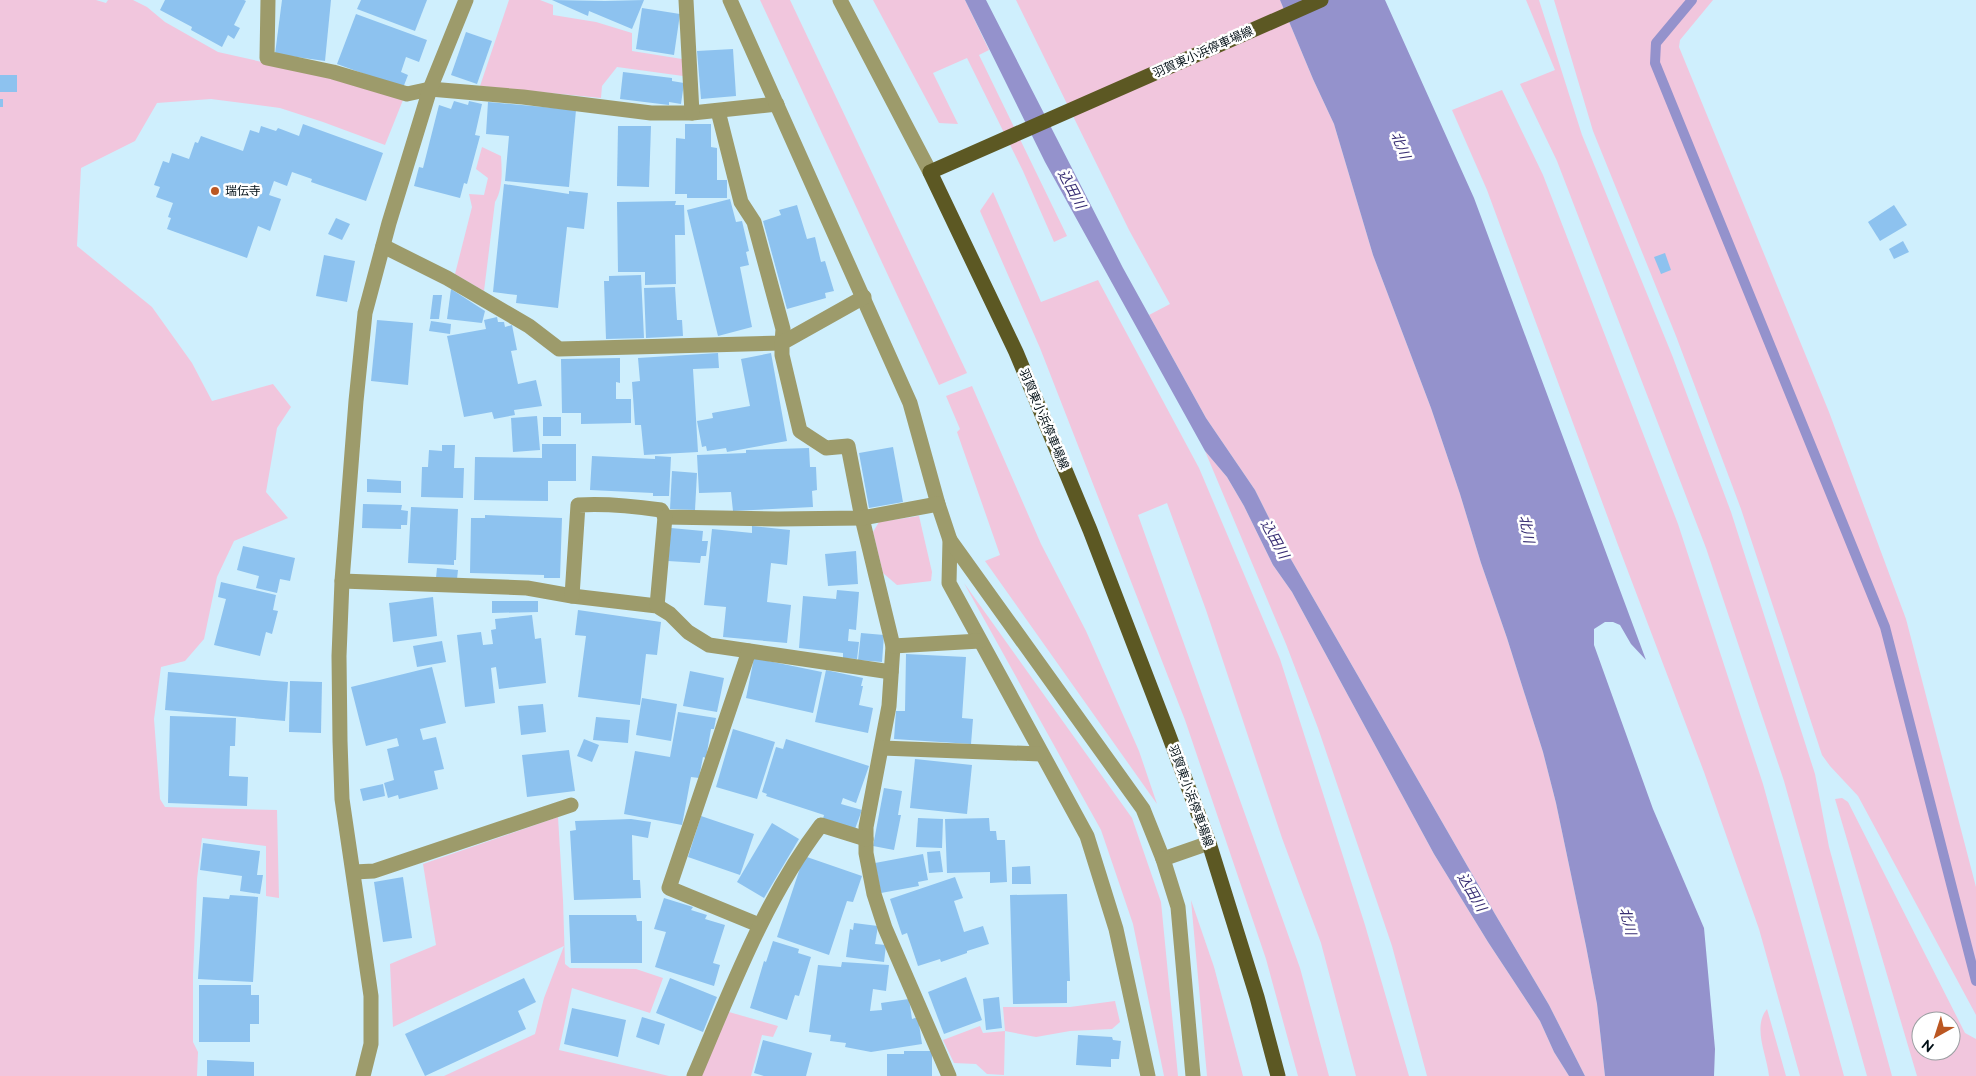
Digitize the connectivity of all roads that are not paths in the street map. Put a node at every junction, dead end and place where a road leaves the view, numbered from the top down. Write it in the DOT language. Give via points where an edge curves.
graph roads {
  1 [pos="268,0"];
  2 [pos="466,0"];
  3 [pos="686,0"];
  4 [pos="730,0"];
  5 [pos="840,0"];
  6 [pos="1321,0"];
  7 [pos="430,89"];
  8 [pos="777,104"];
  9 [pos="718,111"];
  10 [pos="692,113"];
  11 [pos="930,172"];
  12 [pos="383,246"];
  13 [pos="864,297"];
  14 [pos="782,343"];
  15 [pos="938,504"];
  16 [pos="665,517"];
  17 [pos="862,518"];
  18 [pos="950,540"];
  19 [pos="342,581"];
  20 [pos="572,596"];
  21 [pos="657,606"];
  22 [pos="980,641"];
  23 [pos="893,646"];
  24 [pos="749,650"];
  25 [pos="891,672"];
  26 [pos="882,748"];
  27 [pos="1041,754"];
  28 [pos="571,805"];
  29 [pos="866,838"];
  30 [pos="1209,843"];
  31 [pos="1163,859"];
  32 [pos="354,872"];
  33 [pos="759,925"];
  34 [pos="363,1076"];
  35 [pos="694,1076"];
  36 [pos="950,1076"];
  37 [pos="1148,1076"];
  38 [pos="1193,1076"];
  39 [pos="1278,1076"];
  1 -- 7 [label="street" via="267,58 333,72 407,94"];
  2 -- 7 [label="street"];
  3 -- 10 [label="street"];
  4 -- 8 [label="street"];
  5 -- 11 [label="street"];
  6 -- 11 [label="main road, 羽賀東小浜停車場線"];
  7 -- 10 [label="street" via="651,113"];
  7 -- 12 [label="street"];
  8 -- 9 [label="street"];
  8 -- 13 [label="street"];
  9 -- 10 [label="street"];
  9 -- 14 [label="street" via="741,202 754,222 783,328"];
  11 -- 30 [label="main road, 羽賀東小浜停車場線" via="1016,352 1094,540"];
  12 -- 14 [label="street" via="455,282 529,326 559,349"];
  12 -- 19 [label="street" via="365,314"];
  13 -- 14 [label="street"];
  13 -- 15 [label="street" via="910,403"];
  14 -- 17 [label="street" via="800,431 826,448 848,446"];
  15 -- 17 [label="street"];
  15 -- 18 [label="street"];
  16 -- 17 [label="street"];
  16 -- 20 [label="street" via="661,510 623,504 578,505"];
  16 -- 21 [label="street"];
  17 -- 23 [label="street"];
  18 -- 22 [label="street" via="949,583"];
  18 -- 31 [label="street" via="1143,809"];
  19 -- 20 [label="street" via="527,588"];
  19 -- 32 [label="street" via="340,751 342,799"];
  20 -- 21 [label="street"];
  21 -- 24 [label="street" via="709,645"];
  22 -- 23 [label="street"];
  22 -- 27 [label="street"];
  23 -- 25 [label="street"];
  24 -- 25 [label="street"];
  24 -- 33 [label="street" via="670,888"];
  25 -- 26 [label="street"];
  26 -- 27 [label="street"];
  26 -- 29 [label="street"];
  27 -- 37 [label="street" via="1087,836 1116,929"];
  28 -- 32 [label="street" via="374,871"];
  29 -- 33 [label="street" via="821,825 803,848"];
  29 -- 36 [label="street" via="874,894 885,928"];
  30 -- 31 [label="street"];
  30 -- 39 [label="main road, 羽賀東小浜停車場線"];
  31 -- 38 [label="street" via="1178,907"];
  32 -- 34 [label="street" via="372,996 371,1044"];
  33 -- 35 [label="street"];
}
